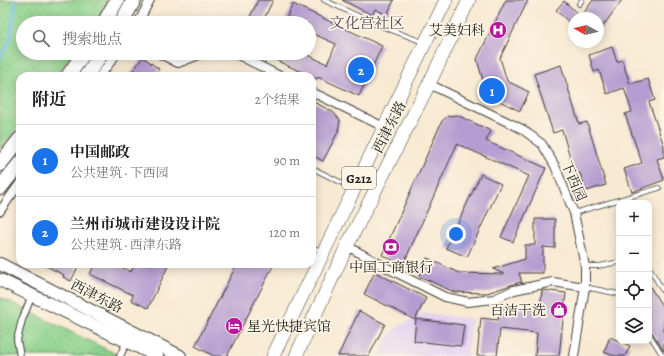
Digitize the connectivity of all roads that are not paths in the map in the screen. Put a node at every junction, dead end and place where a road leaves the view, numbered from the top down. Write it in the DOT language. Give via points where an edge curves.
graph roads {
  1 [pos="117,0"];
  2 [pos="134,0"];
  3 [pos="150,0"];
  4 [pos="324,0"];
  5 [pos="446,0"];
  6 [pos="469,0"];
  7 [pos="108,16"];
  8 [pos="125,16"];
  9 [pos="142,16"];
  10 [pos="425,42"];
  11 [pos="79,60"];
  12 [pos="97,60"];
  13 [pos="111,60"];
  14 [pos="172,60"];
  15 [pos="186,60"];
  16 [pos="248,60"];
  17 [pos="71,72"];
  18 [pos="89,72"];
  19 [pos="103,72"];
  20 [pos="272,72"];
  21 [pos="429,84"];
  22 [pos="316,94"];
  23 [pos="384,127"];
  24 [pos="16,144"];
  25 [pos="0,164"];
  26 [pos="16,168"];
  27 [pos="316,170"];
  28 [pos="0,188"];
  29 [pos="659,188"];
  30 [pos="16,189"];
  31 [pos="354,189"];
  32 [pos="0,211"];
  33 [pos="574,213"];
  34 [pos="347,246"];
  35 [pos="318,249"];
  36 [pos="616,263"];
  37 [pos="0,264"];
  38 [pos="585,266"];
  39 [pos="310,268"];
  40 [pos="652,272"];
  41 [pos="2,282"];
  42 [pos="585,287"];
  43 [pos="616,293"];
  44 [pos="664,293"];
  45 [pos="32,296"];
  46 [pos="652,339"];
  47 [pos="127,342"];
  48 [pos="20,356"];
  49 [pos="120,356"];
  50 [pos="157,356"];
  51 [pos="180,356"];
  52 [pos="273,356"];
  53 [pos="296,356"];
  54 [pos="574,356"];
  55 [pos="663,356"];
  1 -- 7 [label="highway"];
  2 -- 8 [label="highway"];
  3 -- 9 [label="street"];
  4 -- 10 [label="lane" via="375,24"];
  5 -- 10 [label="main road, 西津东路 / G212"];
  6 -- 21 [label="main road, 西津东路 / G212"];
  10 -- 23 [label="main road, 西津东路 / G212"];
  11 -- 17 [label="highway"];
  12 -- 18 [label="highway"];
  13 -- 19 [label="street"];
  14 -- 15 [label="street" via="178,63"];
  16 -- 20 [label="street"];
  21 -- 33 [label="street, 下西园" via="522,129 542,144 555,166"];
  21 -- 34 [label="main road, 西津东路 / G212"];
  22 -- 23 [label="street"];
  23 -- 31 [label="main road, 西津东路 / G212"];
  24 -- 25 [label="highway"];
  26 -- 28 [label="highway"];
  27 -- 31 [label="lane"];
  29 -- 33 [label="lane"];
  30 -- 32 [label="street"];
  31 -- 35 [label="main road, 西津东路 / G212"];
  33 -- 38 [label="street, 下西园"];
  34 -- 42 [label="street" via="445,297 468,302 494,299 514,290 553,282"];
  34 -- 53 [label="main road, 西津东路 / G212"];
  36 -- 38 [label="lane"];
  37 -- 51 [label="main road, 西津东路"];
  38 -- 42 [label="street, 下西园"];
  39 -- 52 [label="main road, 西津东路 / G212"];
  40 -- 44 [label="lane"];
  41 -- 45 [label="main road, 西津东路"];
  42 -- 43 [label="lane"];
  42 -- 54 [label="street, 下西园"];
  45 -- 47 [label="main road, 西津东路"];
  45 -- 48 [label="street" via="22,320 18,340"];
  46 -- 55 [label="lane"];
  47 -- 49 [label="street"];
  47 -- 50 [label="main road, 西津东路"];
}
